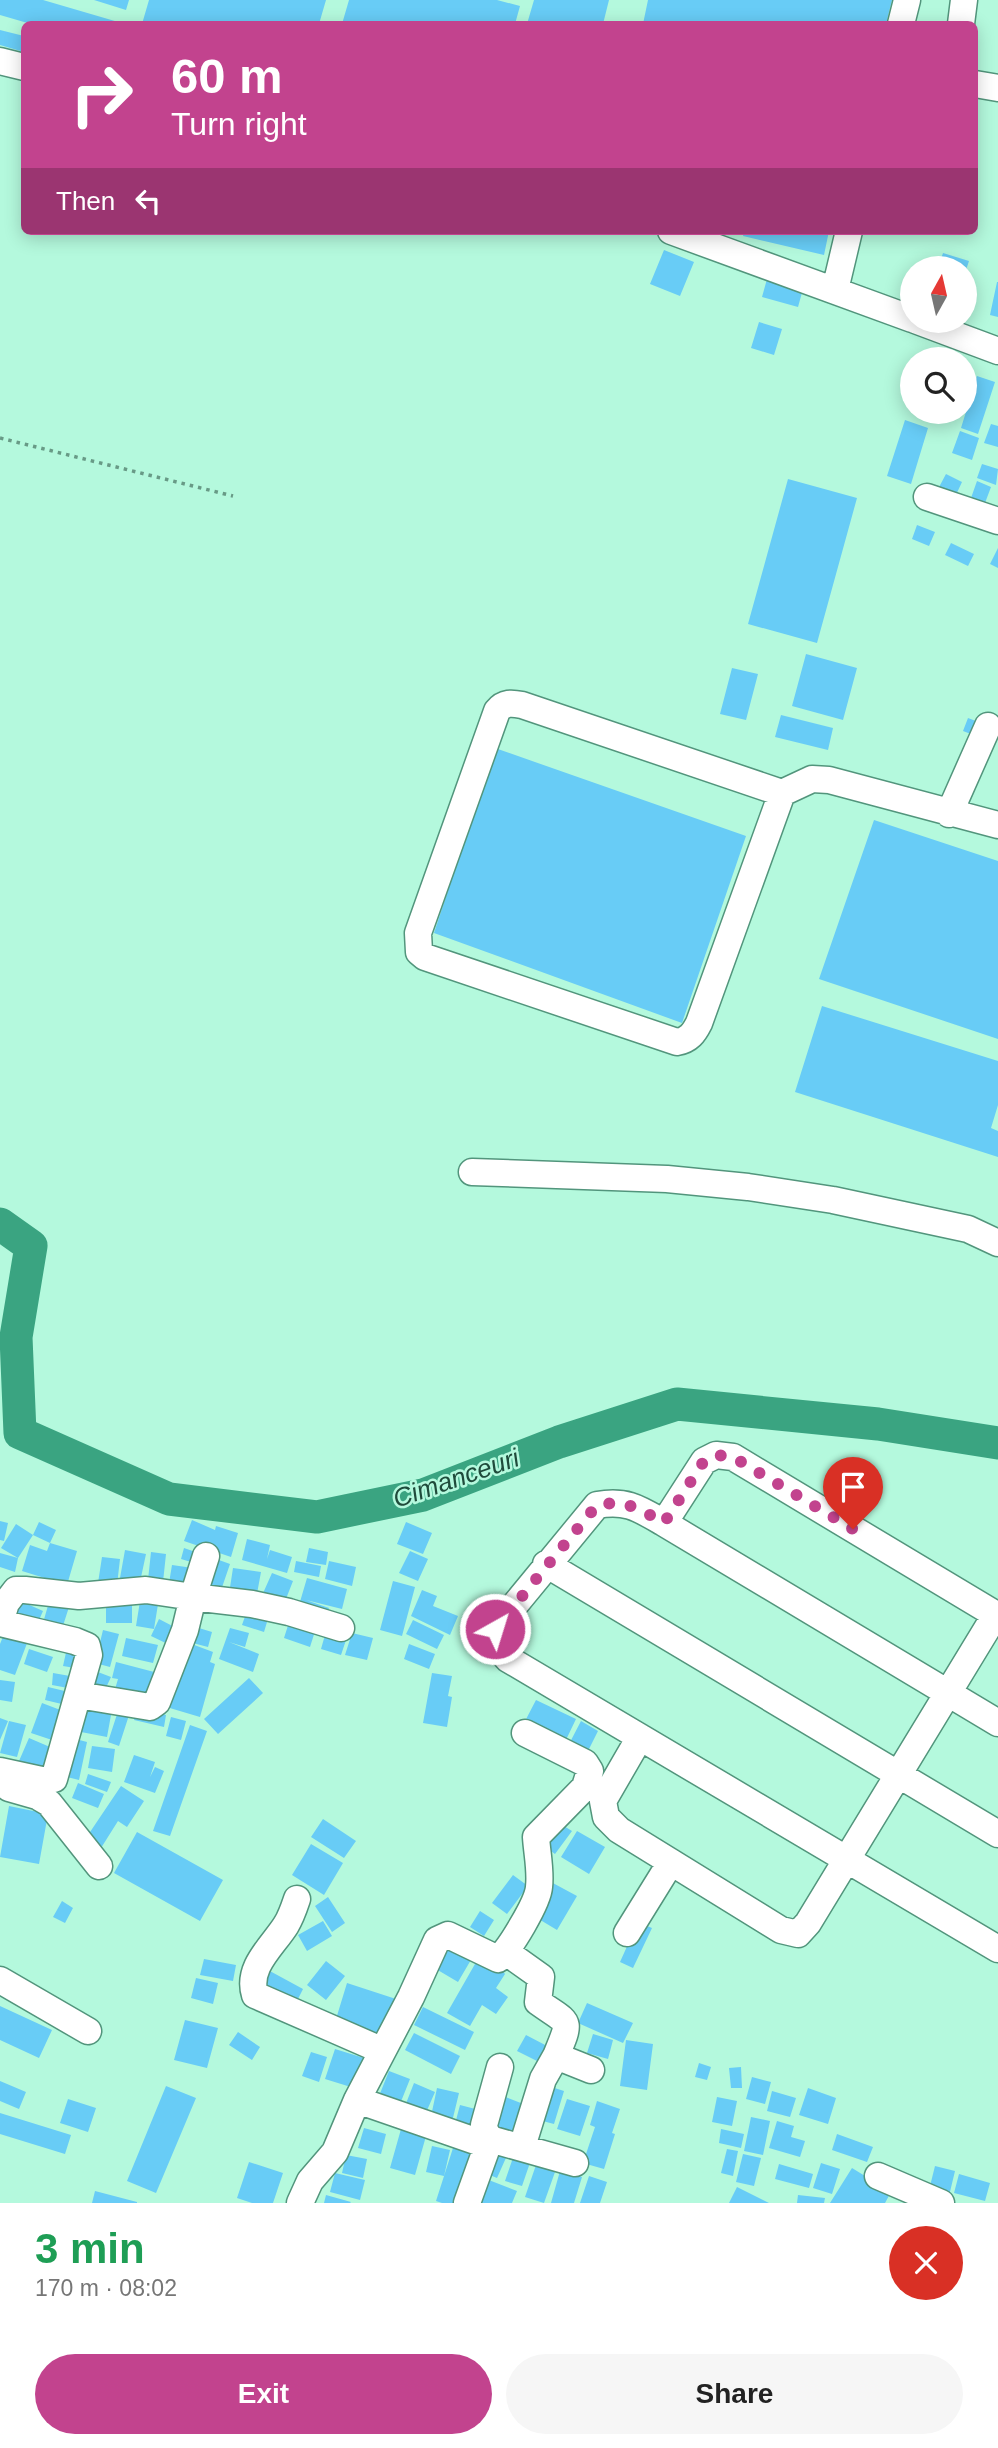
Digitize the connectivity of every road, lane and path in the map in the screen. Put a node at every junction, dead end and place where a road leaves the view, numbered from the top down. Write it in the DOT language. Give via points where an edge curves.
graph roads {
  1 [pos="906,0"];
  2 [pos="964,0"];
  3 [pos="902,21"];
  4 [pos="961,21"];
  5 [pos="0,61"];
  6 [pos="21,66"];
  7 [pos="978,85"];
  8 [pos="998,88"];
  9 [pos="682,235"];
  10 [pos="848,235"];
  11 [pos="835,290"];
  12 [pos="900,315"];
  13 [pos="949,333"];
  14 [pos="998,351"];
  15 [pos="0,438"];
  16 [pos="233,496"];
  17 [pos="927,497"];
  18 [pos="996,515"];
  19 [pos="988,726"];
  20 [pos="782,793"];
  21 [pos="950,814"];
  22 [pos="998,825"];
  23 [pos="472,1172"];
  24 [pos="998,1243"];
  25 [pos="664,1523"];
  26 [pos="206,1556"];
  27 [pos="546,1564"];
  28 [pos="193,1597"];
  29 [pos="997,1615"];
  30 [pos="0,1622"];
  31 [pos="341,1628"];
  32 [pos="948,1693"];
  33 [pos="78,1695"];
  34 [pos="998,1723"];
  35 [pos="525,1733"];
  36 [pos="640,1737"];
  37 [pos="0,1771"];
  38 [pos="899,1774"];
  39 [pos="0,1786"];
  40 [pos="998,1834"];
  41 [pos="847,1860"];
  42 [pos="671,1862"];
  43 [pos="99,1866"];
  44 [pos="297,1899"];
  45 [pos="627,1933"];
  46 [pos="998,1949"];
  47 [pos="506,1952"];
  48 [pos="0,1980"];
  49 [pos="88,2031"];
  50 [pos="381,2050"];
  51 [pos="556,2056"];
  52 [pos="500,2067"];
  53 [pos="591,2070"];
  54 [pos="357,2100"];
  55 [pos="489,2142"];
  56 [pos="523,2147"];
  57 [pos="575,2163"];
  58 [pos="878,2176"];
  59 [pos="300,2203"];
  60 [pos="467,2203"];
  61 [pos="941,2203"];
  1 -- 3 [label="street"];
  2 -- 4 [label="street"];
  5 -- 6 [label="street"];
  7 -- 8 [label="street"];
  9 -- 11 [label="street"];
  10 -- 11 [label="street"];
  11 -- 12 [label="street"];
  13 -- 14 [label="street"];
  15 -- 16 [label="path"];
  17 -- 18 [label="street"];
  19 -- 21 [label="street"];
  20 -- 20 [label="street" via="522,705 505,704 497,711 418,933 419,953 685,1041 699,1023"];
  20 -- 21 [label="street" via="812,779 829,780"];
  21 -- 22 [label="street"];
  23 -- 24 [label="street" via="667,1179 748,1187 968,1229"];
  25 -- 27 [label="street" via="631,1504 597,1505"];
  25 -- 29 [label="street" via="704,1461 716,1455 733,1457"];
  25 -- 32 [label="street"];
  26 -- 28 [label="street"];
  27 -- 36 [label="street" via="495,1629 495,1644 508,1659"];
  27 -- 38 [label="street"];
  28 -- 30 [label="street" via="146,1590 79,1596 16,1590"];
  28 -- 31 [label="street" via="252,1604"];
  28 -- 33 [label="street" via="157,1702 150,1707"];
  29 -- 32 [label="street"];
  30 -- 33 [label="street" via="87,1646 89,1655"];
  32 -- 34 [label="street"];
  32 -- 38 [label="street"];
  33 -- 37 [label="street" via="54,1779"];
  35 -- 47 [label="street" via="585,1763 590,1776 585,1787 536,1837 538,1895"];
  36 -- 41 [label="street"];
  36 -- 42 [label="street" via="603,1801 606,1817"];
  38 -- 40 [label="street"];
  38 -- 41 [label="street"];
  39 -- 43 [label="street" via="49,1803"];
  41 -- 42 [label="street" via="798,1934 781,1930"];
  41 -- 46 [label="street"];
  42 -- 45 [label="street"];
  44 -- 50 [label="street" via="288,1922 260,1960 253,1982 255,1995"];
  47 -- 50 [label="street" via="498,1959 448,1935 437,1940"];
  47 -- 51 [label="street" via="541,1977 538,2002 566,2023"];
  48 -- 49 [label="street"];
  50 -- 54 [label="street"];
  51 -- 53 [label="street"];
  51 -- 56 [label="street" via="543,2079"];
  52 -- 55 [label="street" via="484,2125"];
  54 -- 55 [label="street"];
  54 -- 59 [label="street" via="335,2152 310,2182"];
  55 -- 56 [label="street"];
  55 -- 60 [label="street"];
  56 -- 57 [label="street"];
  58 -- 61 [label="street"];
}
